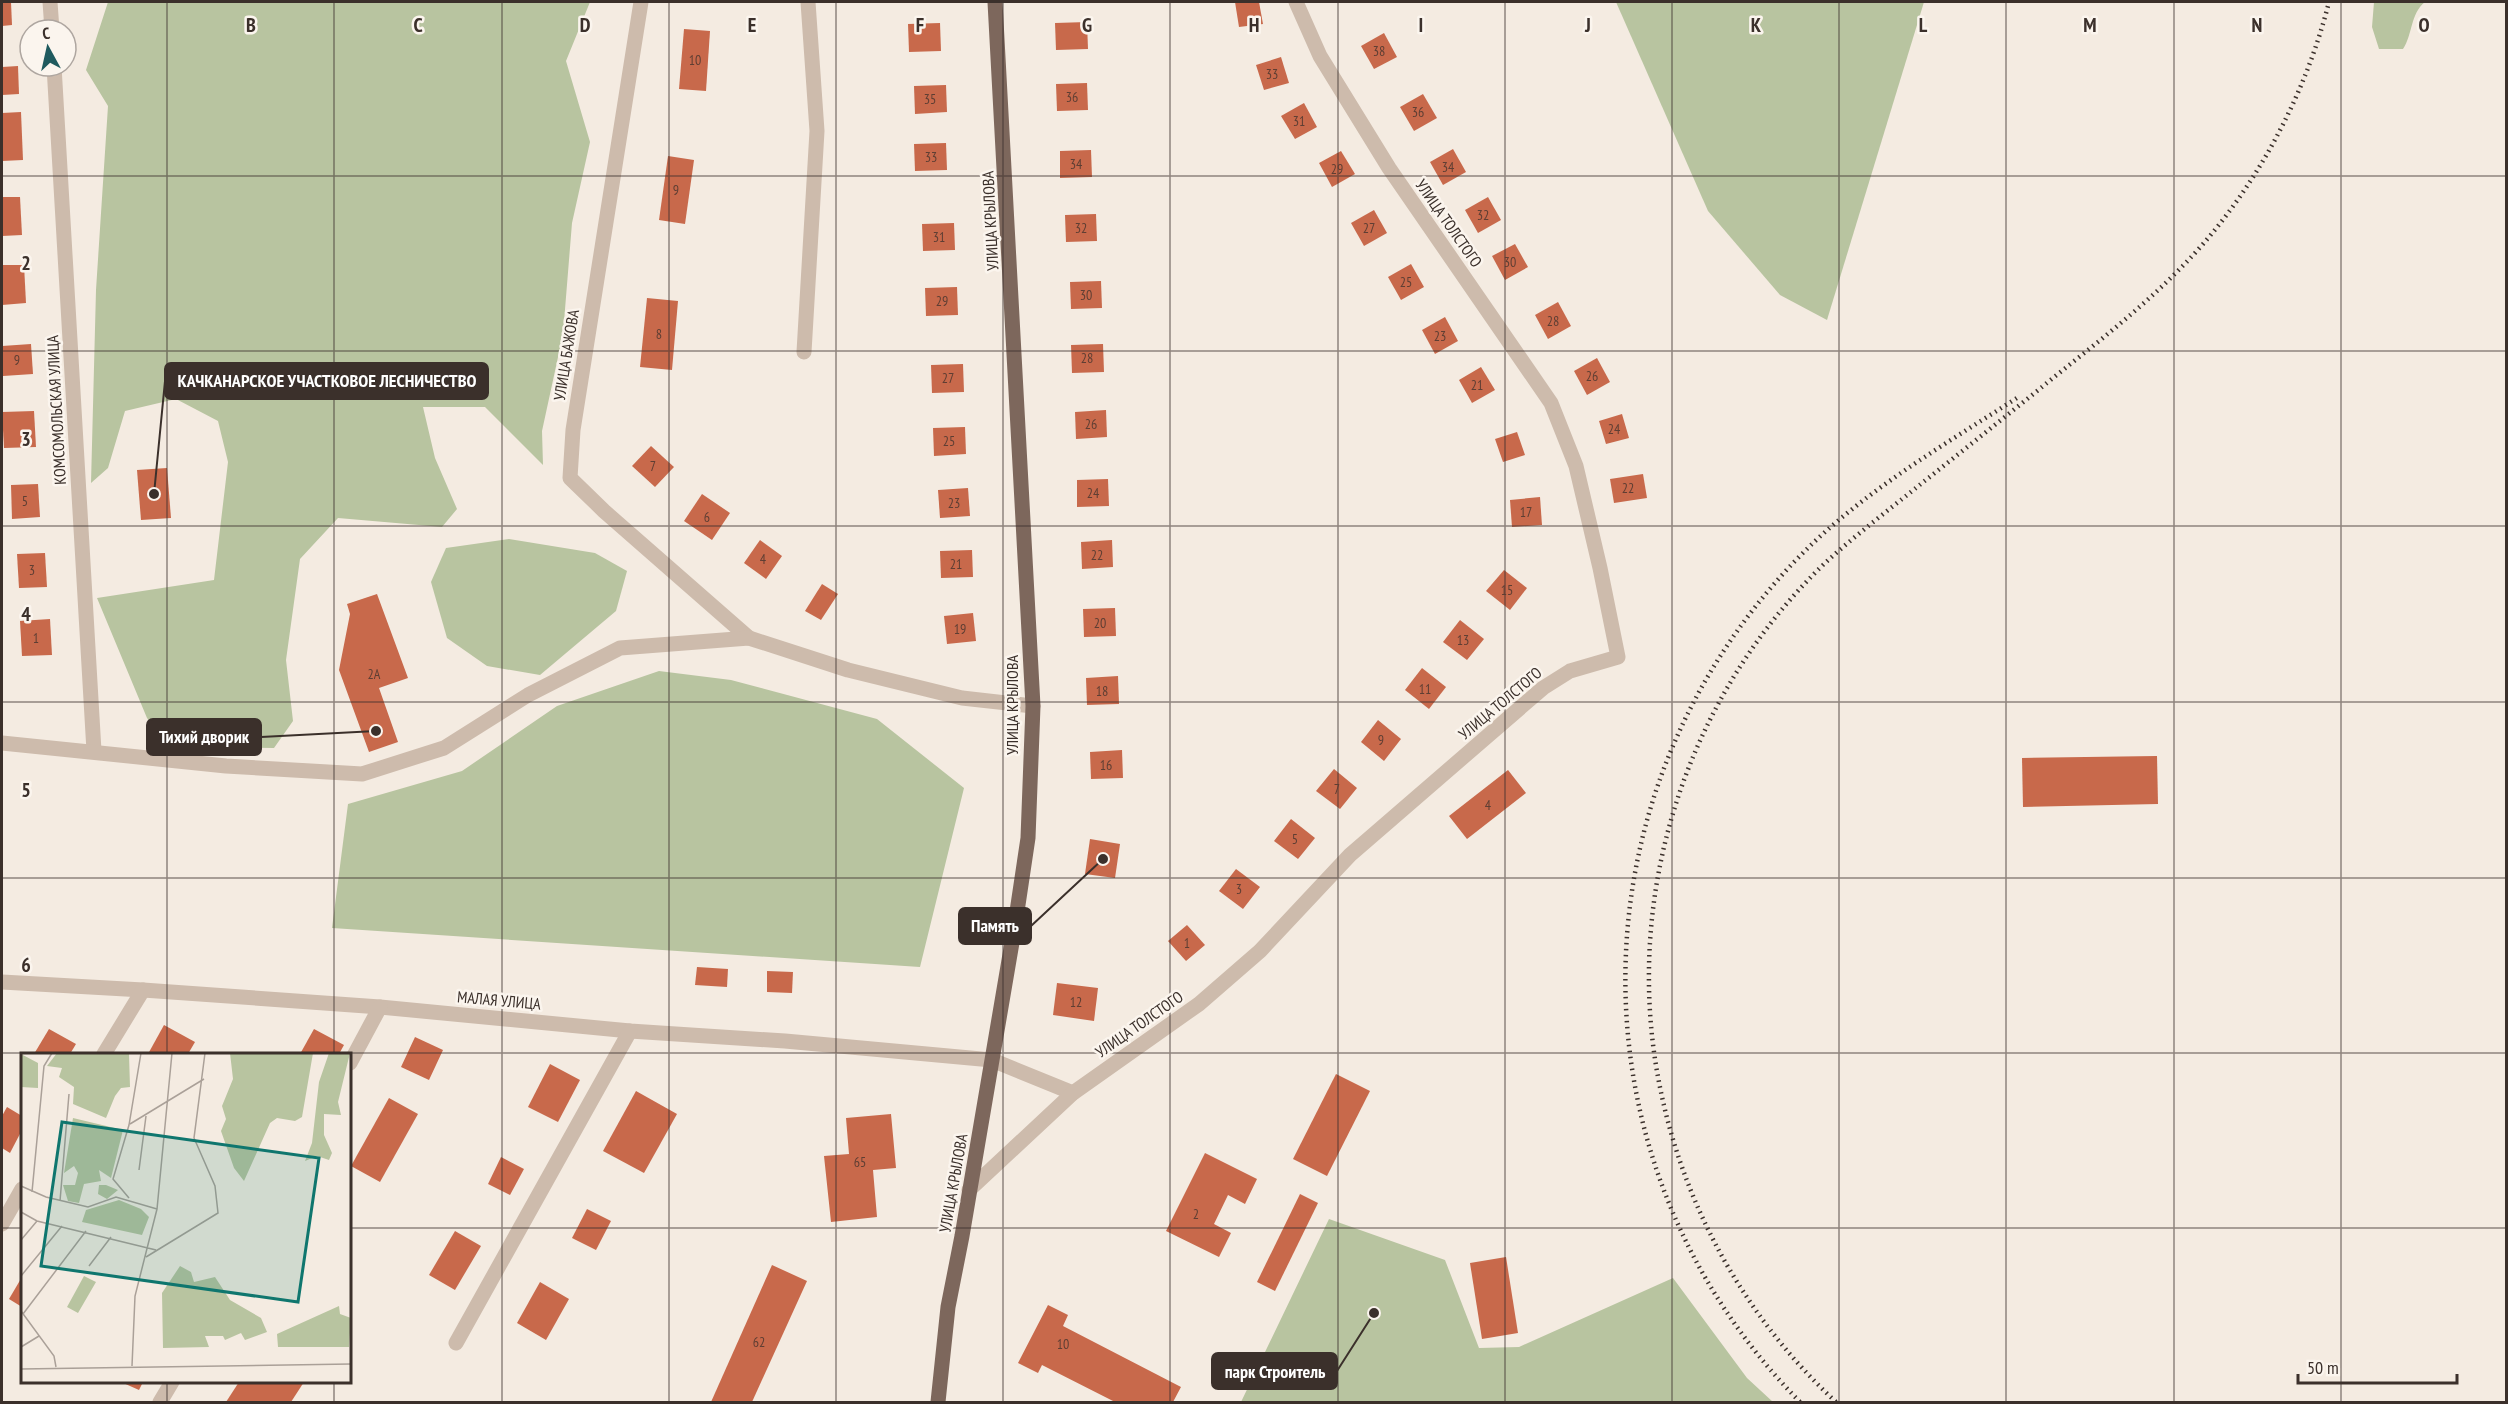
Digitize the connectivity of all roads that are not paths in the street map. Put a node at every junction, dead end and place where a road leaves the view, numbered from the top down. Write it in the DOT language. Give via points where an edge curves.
graph roads {
  1 [pos="50,2"];
  2 [pos="641,2"];
  3 [pos="808,2"];
  4 [pos="995,2"];
  5 [pos="1296,2"];
  6 [pos="51,18"];
  7 [pos="55,78"];
  8 [pos="804,352"];
  9 [pos="749,638"];
  10 [pos="1033,706"];
  11 [pos="2,742"];
  12 [pos="94,751"];
  13 [pos="2,982"];
  14 [pos="143,990"];
  15 [pos="380,1007"];
  16 [pos="630,1030"];
  17 [pos="105,1053"];
  18 [pos="992,1060"];
  19 [pos="351,1061"];
  20 [pos="1073,1094"];
  21 [pos="969,1190"];
  22 [pos="21,1191"];
  23 [pos="2,1224"];
  24 [pos="456,1343"];
  25 [pos="171,1383"];
  26 [pos="160,1402"];
  27 [pos="938,1402"];
  1 -- 6 [label="street"];
  2 -- 9 [label="street, УЛИЦА БАЖОВА" via="573,430 570,478"];
  3 -- 8 [label="street" via="817,131"];
  4 -- 10 [label="main road, УЛИЦА КРЫЛОВА"];
  5 -- 20 [label="street, УЛИЦА ТОЛСТОГО" via="1320,56 1389,168 1551,403 1576,466 1618,657 1570,670 1543,688 1350,855 1260,951 1199,1004"];
  7 -- 12 [label="street, КОМСОМОЛЬСКАЯ УЛИЦА"];
  9 -- 10 [label="street" via="848,670 950,696"];
  9 -- 12 [label="street" via="620,648 528,695 444,748 362,774 226,766"];
  10 -- 18 [label="main road, УЛИЦА КРЫЛОВА" via="1028,838"];
  11 -- 12 [label="street"];
  13 -- 14 [label="street, МАЛАЯ УЛИЦА"];
  14 -- 15 [label="street, МАЛАЯ УЛИЦА"];
  14 -- 17 [label="street"];
  15 -- 16 [label="street, МАЛАЯ УЛИЦА"];
  15 -- 19 [label="street"];
  16 -- 18 [label="street, МАЛАЯ УЛИЦА"];
  16 -- 24 [label="street"];
  18 -- 20 [label="street, МАЛАЯ УЛИЦА"];
  18 -- 21 [label="main road, УЛИЦА КРЫЛОВА"];
  20 -- 21 [label="street, УЛИЦА ТОЛСТОГО"];
  21 -- 27 [label="main road, УЛИЦА КРЫЛОВА" via="948,1307"];
  22 -- 23 [label="street"];
  25 -- 26 [label="street"];
}
